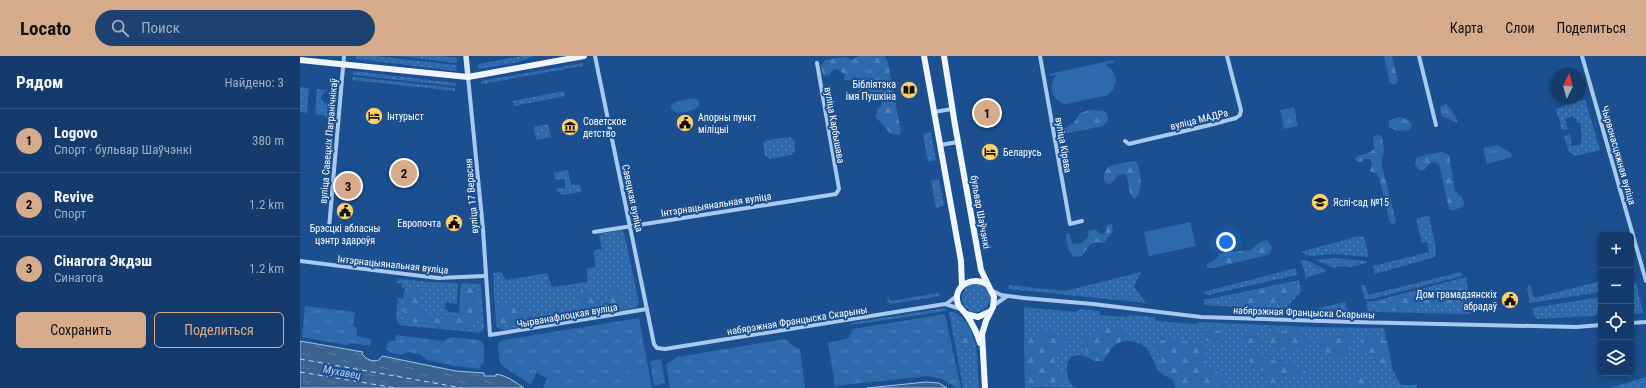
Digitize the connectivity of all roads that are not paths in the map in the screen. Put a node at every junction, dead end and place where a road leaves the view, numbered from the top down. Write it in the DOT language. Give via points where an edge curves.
graph roads {
  1 [pos="344,56"];
  2 [pos="466,56"];
  3 [pos="584,56"];
  4 [pos="595,56"];
  5 [pos="924,56"];
  6 [pos="944,56"];
  7 [pos="1040,56"];
  8 [pos="1227,56"];
  9 [pos="1418,56"];
  10 [pos="1582,56"];
  11 [pos="300,60"];
  12 [pos="817,63"];
  13 [pos="343,64"];
  14 [pos="468,77"];
  15 [pos="952,109"];
  16 [pos="934,112"];
  17 [pos="1436,125"];
  18 [pos="1125,141"];
  19 [pos="958,142"];
  20 [pos="940,145"];
  21 [pos="838,189"];
  22 [pos="1082,221"];
  23 [pos="631,226"];
  24 [pos="329,228"];
  25 [pos="594,232"];
  26 [pos="300,261"];
  27 [pos="485,276"];
  28 [pos="1646,282"];
  29 [pos="988,285"];
  30 [pos="962,286"];
  31 [pos="993,292"];
  32 [pos="958,295"];
  33 [pos="1007,296"];
  34 [pos="945,304"];
  35 [pos="647,309"];
  36 [pos="991,309"];
  37 [pos="963,312"];
  38 [pos="1646,322"];
  39 [pos="1634,323"];
  40 [pos="1598,325"];
  41 [pos="490,336"];
  42 [pos="654,344"];
  43 [pos="982,356"];
  44 [pos="985,388"];
  1 -- 13 [label="street, вуліца Савецкіх Пагранічнікаў"];
  2 -- 14 [label="main road, вуліца 17 Верасня"];
  3 -- 14 [label="main road"];
  4 -- 23 [label="street, Савецкая вуліца"];
  5 -- 16 [label="main road"];
  6 -- 15 [label="main road, бульвар Шаўчэнкі"];
  7 -- 22 [label="street, вуліца Кірава" via="1070,224"];
  8 -- 18 [label="street, вуліца МАДРа" via="1241,110 1240,115 1205,127 1129,144"];
  9 -- 17 [label="street"];
  10 -- 28 [label="street, Чырвонасцяжная вуліца"];
  11 -- 13 [label="main road"];
  12 -- 21 [label="street, вуліца Карбышава"];
  13 -- 14 [label="main road"];
  13 -- 24 [label="street, вуліца Савецкіх Пагранічнікаў"];
  14 -- 27 [label="street, вуліца 17 Верасня" via="485,247"];
  15 -- 16 [label="street"];
  15 -- 19 [label="main road, бульвар Шаўчэнкі"];
  16 -- 20 [label="main road"];
  19 -- 20 [label="street"];
  19 -- 29 [label="main road, бульвар Шаўчэнкі" via="981,270"];
  20 -- 30 [label="main road" via="961,261"];
  21 -- 23 [label="street, Інтэрнацыянальная вуліца" via="836,194 827,196"];
  23 -- 25 [label="street, Інтэрнацыянальная вуліца"];
  23 -- 35 [label="street, Савецкая вуліца"];
  26 -- 27 [label="street, Інтэрнацыянальная вуліца" via="438,278"];
  27 -- 41 [label="street, вуліца 17 Верасня"];
  29 -- 30 [label="main road" via="978,280"];
  29 -- 31 [label="main road, бульвар Шаўчэнкі"];
  30 -- 32 [label="main road"];
  31 -- 33 [label="street, набярэжная Францыска Скарыны"];
  31 -- 36 [label="main road"];
  32 -- 34 [label="street, набярэжная Францыска Скарыны"];
  32 -- 37 [label="main road"];
  33 -- 36 [label="street"];
  33 -- 40 [label="street, набярэжная Францыска Скарыны" via="1201,317 1576,327"];
  34 -- 37 [label="street, набярэжная Францыска Скарыны"];
  34 -- 42 [label="street, набярэжная Францыска Скарыны" via="665,349 659,349"];
  35 -- 41 [label="street, Чырванафлоцкая вуліца"];
  35 -- 42 [label="street, Савецкая вуліца"];
  36 -- 37 [label="main road" via="987,314 978,317"];
  36 -- 43 [label="main road" via="982,334"];
  37 -- 43 [label="main road" via="978,336"];
  38 -- 39 [label="street"];
  43 -- 44 [label="main road"];
}
